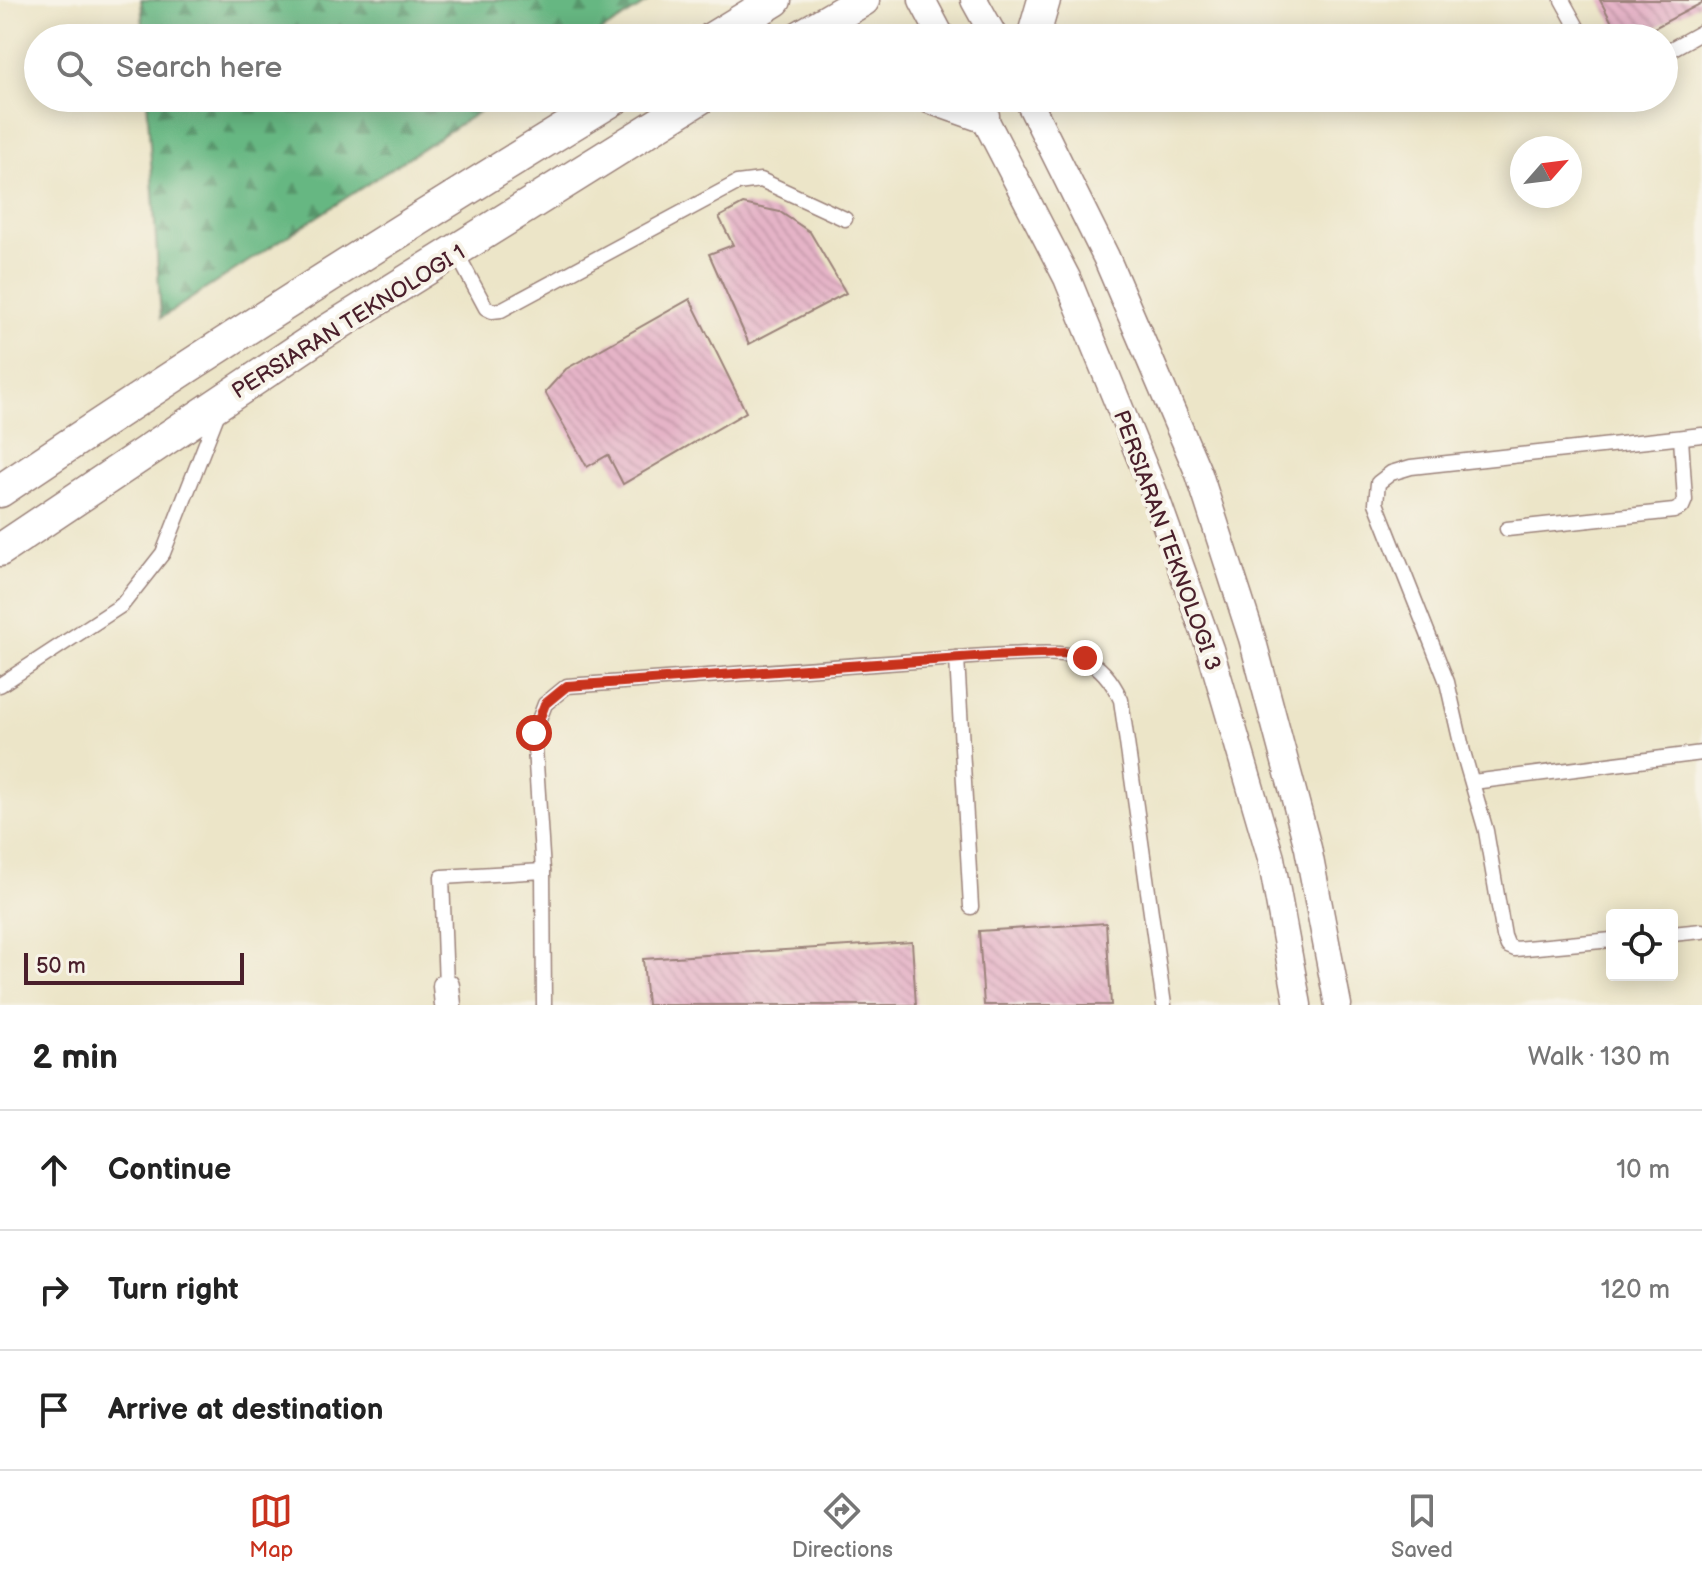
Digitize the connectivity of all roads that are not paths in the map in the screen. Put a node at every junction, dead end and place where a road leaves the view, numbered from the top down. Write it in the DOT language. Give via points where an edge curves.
graph roads {
  1 [pos="775,0"];
  2 [pos="863,0"];
  3 [pos="922,0"];
  4 [pos="974,0"];
  5 [pos="1044,0"];
  6 [pos="1562,0"];
  7 [pos="736,24"];
  8 [pos="822,24"];
  9 [pos="935,24"];
  10 [pos="987,24"];
  11 [pos="1037,24"];
  12 [pos="1575,24"];
  13 [pos="1702,32"];
  14 [pos="1678,45"];
  15 [pos="592,112"];
  16 [pos="678,112"];
  17 [pos="981,112"];
  18 [pos="1034,112"];
  19 [pos="845,219"];
  20 [pos="456,252"];
  21 [pos="224,399"];
  22 [pos="1702,435"];
  23 [pos="1681,438"];
  24 [pos="0,491"];
  25 [pos="1507,529"];
  26 [pos="0,550"];
  27 [pos="957,658"];
  28 [pos="0,685"];
  29 [pos="1702,753"];
  30 [pos="1473,782"];
  31 [pos="543,871"];
  32 [pos="971,907"];
  33 [pos="1702,931"];
  34 [pos="1678,933"];
  35 [pos="1606,941"];
  36 [pos="447,995"];
  37 [pos="544,1005"];
  38 [pos="1164,1005"];
  39 [pos="1298,1005"];
  40 [pos="1338,1005"];
  1 -- 7 [label="street"];
  2 -- 8 [label="street"];
  3 -- 9 [label="street"];
  4 -- 10 [label="street"];
  5 -- 11 [label="street"];
  6 -- 12 [label="lane"];
  13 -- 14 [label="lane"];
  15 -- 24 [label="street" via="398,230"];
  16 -- 20 [label="street, PERSIARAN TEKNOLOGI 1"];
  17 -- 39 [label="street, PERSIARAN TEKNOLOGI 3" via="1067,278 1205,635 1271,858"];
  18 -- 40 [label="street, PERSIARAN TEKNOLOGI 3" via="1106,257 1199,474 1252,638 1308,848"];
  19 -- 20 [label="lane" via="761,180 737,183 492,311"];
  20 -- 21 [label="street, PERSIARAN TEKNOLOGI 1"];
  21 -- 26 [label="street, PERSIARAN TEKNOLOGI 1"];
  21 -- 28 [label="lane" via="163,553 122,605"];
  22 -- 23 [label="lane"];
  23 -- 25 [label="lane" via="1682,507"];
  23 -- 30 [label="lane" via="1411,467 1378,483 1376,503 1447,682"];
  27 -- 31 [label="lane" via="567,686 545,704 534,733"];
  27 -- 32 [label="lane"];
  27 -- 38 [label="lane" via="1065,653 1085,658 1113,683 1121,700"];
  29 -- 30 [label="lane"];
  30 -- 35 [label="lane" via="1508,946"];
  31 -- 36 [label="lane" via="442,877"];
  31 -- 37 [label="lane"];
  33 -- 34 [label="lane"];
}
